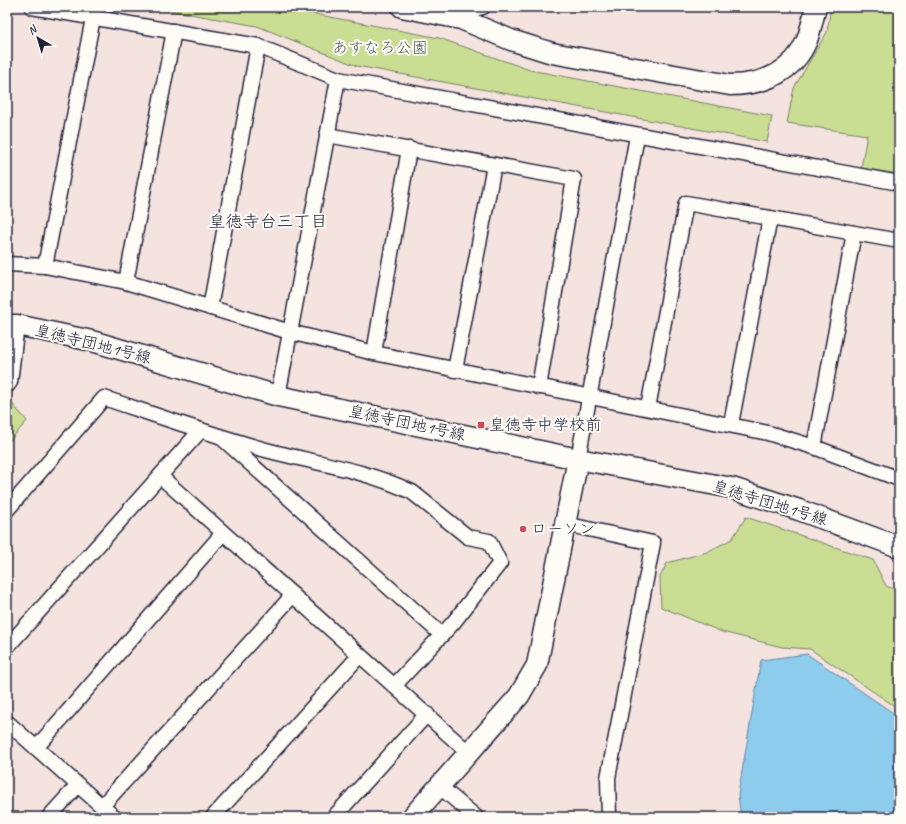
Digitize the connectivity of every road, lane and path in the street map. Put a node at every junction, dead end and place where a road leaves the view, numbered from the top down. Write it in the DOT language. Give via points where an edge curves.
graph roads {
  1 [pos="32,7"];
  2 [pos="402,7"];
  3 [pos="483,7"];
  4 [pos="816,7"];
  5 [pos="448,15"];
  6 [pos="93,18"];
  7 [pos="174,32"];
  8 [pos="258,46"];
  9 [pos="338,79"];
  10 [pos="327,135"];
  11 [pos="636,136"];
  12 [pos="409,149"];
  13 [pos="494,165"];
  14 [pos="899,183"];
  15 [pos="770,218"];
  16 [pos="854,233"];
  17 [pos="899,241"];
  18 [pos="7,264"];
  19 [pos="45,266"];
  20 [pos="126,282"];
  21 [pos="210,308"];
  22 [pos="12,325"];
  23 [pos="290,332"];
  24 [pos="374,353"];
  25 [pos="455,370"];
  26 [pos="7,386"];
  27 [pos="539,387"];
  28 [pos="278,396"];
  29 [pos="589,397"];
  30 [pos="648,408"];
  31 [pos="731,424"];
  32 [pos="201,430"];
  33 [pos="220,437"];
  34 [pos="814,447"];
  35 [pos="578,459"];
  36 [pos="898,475"];
  37 [pos="160,476"];
  38 [pos="7,510"];
  39 [pos="566,524"];
  40 [pos="224,533"];
  41 [pos="899,547"];
  42 [pos="293,595"];
  43 [pos="442,635"];
  44 [pos="7,646"];
  45 [pos="360,655"];
  46 [pos="394,686"];
  47 [pos="426,714"];
  48 [pos="7,722"];
  49 [pos="36,748"];
  50 [pos="469,753"];
  51 [pos="78,785"];
  52 [pos="440,787"];
  53 [pos="102,806"];
  54 [pos="49,817"];
  55 [pos="114,817"];
  56 [pos="213,817"];
  57 [pos="334,817"];
  58 [pos="412,817"];
  59 [pos="476,817"];
  60 [pos="609,817"];
  1 -- 6 [label="street"];
  2 -- 5 [label="street"];
  3 -- 5 [label="street"];
  4 -- 5 [label="street" via="807,40 794,60 762,82 745,85 552,53"];
  6 -- 7 [label="street"];
  6 -- 19 [label="street"];
  7 -- 8 [label="street"];
  7 -- 20 [label="street"];
  8 -- 9 [label="street"];
  8 -- 21 [label="street"];
  9 -- 10 [label="street"];
  9 -- 11 [label="street"];
  10 -- 12 [label="street"];
  10 -- 23 [label="street"];
  11 -- 14 [label="street"];
  11 -- 29 [label="street"];
  12 -- 13 [label="street"];
  12 -- 24 [label="street"];
  13 -- 25 [label="street"];
  13 -- 27 [label="street" via="574,179"];
  15 -- 16 [label="street"];
  15 -- 30 [label="street" via="686,203"];
  15 -- 31 [label="street"];
  16 -- 17 [label="street"];
  16 -- 34 [label="street"];
  18 -- 19 [label="street"];
  19 -- 20 [label="street"];
  20 -- 21 [label="street"];
  21 -- 23 [label="street"];
  22 -- 26 [label="street" via="10,382"];
  22 -- 28 [label="street, 皇徳寺団地1号線" via="92,341"];
  23 -- 24 [label="street"];
  23 -- 28 [label="street"];
  24 -- 25 [label="street"];
  25 -- 27 [label="street"];
  27 -- 29 [label="street"];
  28 -- 35 [label="street, 皇徳寺団地1号線"];
  29 -- 30 [label="street"];
  29 -- 35 [label="street"];
  30 -- 31 [label="street"];
  31 -- 34 [label="street"];
  32 -- 33 [label="street"];
  32 -- 37 [label="street"];
  32 -- 38 [label="street" via="104,398"];
  33 -- 43 [label="street"];
  33 -- 43 [label="street" via="362,473 402,487 412,492 468,537 489,541 500,563"];
  34 -- 36 [label="street"];
  35 -- 39 [label="street"];
  35 -- 41 [label="street, 皇徳寺団地1号線" via="732,488"];
  37 -- 40 [label="street"];
  37 -- 44 [label="street"];
  39 -- 50 [label="street" via="537,664 519,696"];
  39 -- 60 [label="street" via="652,543 608,778"];
  40 -- 42 [label="street"];
  40 -- 49 [label="street"];
  42 -- 45 [label="street"];
  42 -- 53 [label="street"];
  43 -- 46 [label="street"];
  45 -- 46 [label="street"];
  45 -- 56 [label="street"];
  46 -- 47 [label="street"];
  47 -- 50 [label="street"];
  47 -- 57 [label="street"];
  48 -- 49 [label="street"];
  49 -- 51 [label="street"];
  50 -- 52 [label="street"];
  51 -- 53 [label="street"];
  51 -- 54 [label="street"];
  52 -- 58 [label="street"];
  52 -- 59 [label="street"];
  53 -- 55 [label="street"];
}
